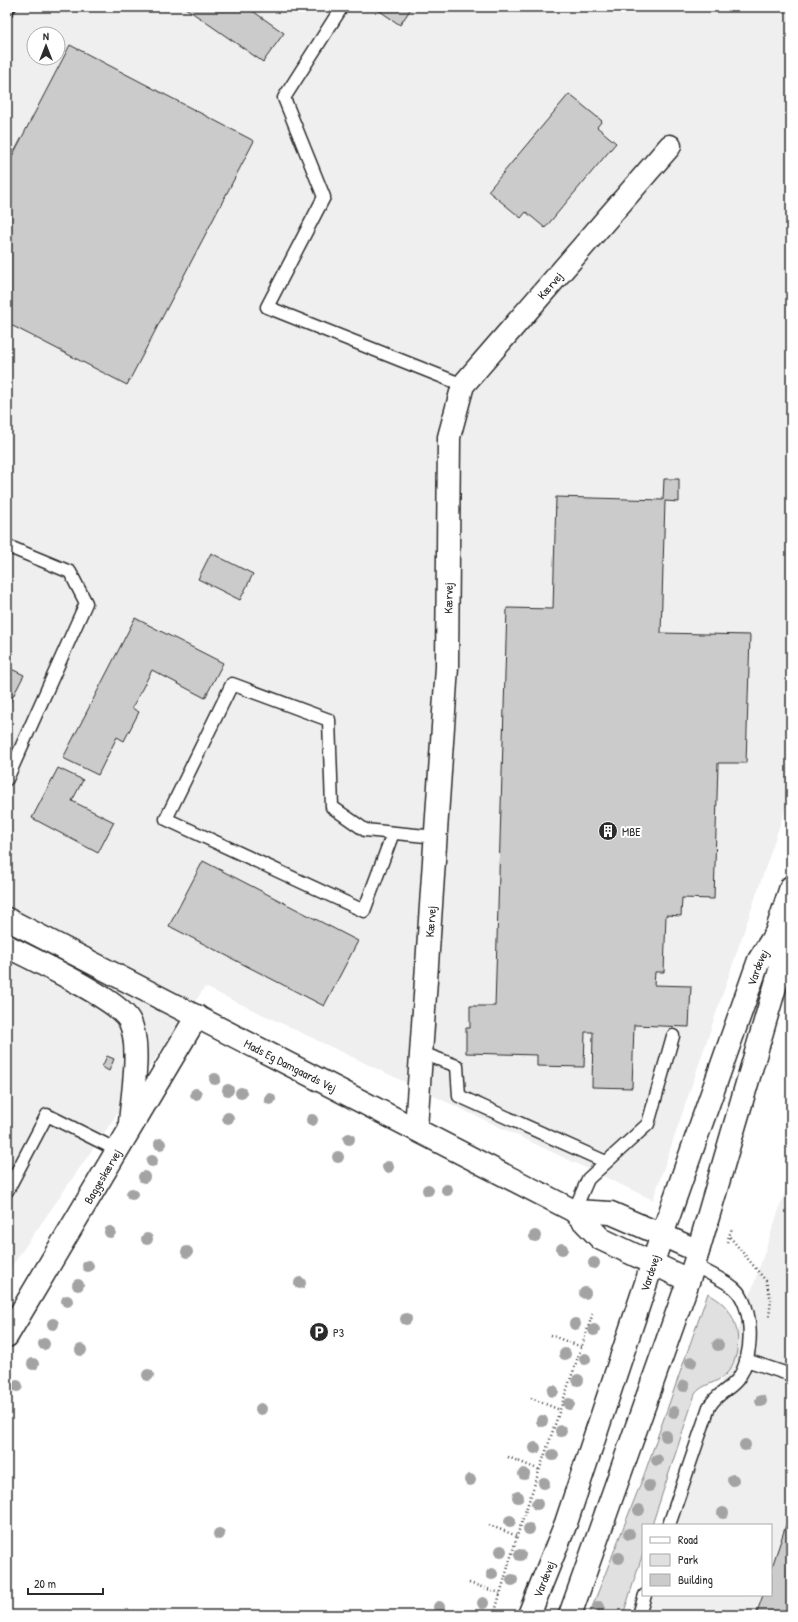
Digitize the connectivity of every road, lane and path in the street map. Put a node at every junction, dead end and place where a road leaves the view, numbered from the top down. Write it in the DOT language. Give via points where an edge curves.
graph roads {
  1 [pos="340,10"];
  2 [pos="670,146"];
  3 [pos="463,385"];
  4 [pos="7,546"];
  5 [pos="7,779"];
  6 [pos="393,833"];
  7 [pos="436,837"];
  8 [pos="791,887"];
  9 [pos="7,919"];
  10 [pos="776,932"];
  11 [pos="7,946"];
  12 [pos="197,1016"];
  13 [pos="673,1036"];
  14 [pos="422,1053"];
  15 [pos="130,1128"];
  16 [pos="416,1129"];
  17 [pos="117,1150"];
  18 [pos="606,1162"];
  19 [pos="7,1191"];
  20 [pos="574,1211"];
  21 [pos="662,1235"];
  22 [pos="654,1263"];
  23 [pos="693,1265"];
  24 [pos="593,1313"];
  25 [pos="550,1335"];
  26 [pos="7,1336"];
  27 [pos="582,1347"];
  28 [pos="746,1360"];
  29 [pos="791,1375"];
  30 [pos="531,1398"];
  31 [pos="560,1410"];
  32 [pos="508,1458"];
  33 [pos="540,1470"];
  34 [pos="669,1524"];
  35 [pos="488,1525"];
  36 [pos="517,1536"];
  37 [pos="469,1582"];
  38 [pos="500,1593"];
  39 [pos="646,1596"];
  40 [pos="494,1615"];
  41 [pos="529,1615"];
  42 [pos="570,1615"];
  43 [pos="639,1615"];
  1 -- 3 [label="lane" via="284,98 324,197 267,307"];
  2 -- 3 [label="street, Kærvej"];
  3 -- 7 [label="street, Kærvej" via="449,437 447,667"];
  4 -- 5 [label="lane" via="70,572 86,603"];
  6 -- 6 [label="lane" via="365,830 332,808 329,720 232,684 166,819 364,911"];
  6 -- 7 [label="lane"];
  7 -- 14 [label="street, Kærvej"];
  8 -- 10 [label="street, Vardevej"];
  9 -- 12 [label="street, Mads Eg Damgaards Vej"];
  10 -- 21 [label="street, Vardevej" via="759,960"];
  10 -- 23 [label="street, Vardevej" via="780,970"];
  11 -- 15 [label="street" via="103,998 129,1020 136,1059"];
  12 -- 15 [label="street, Baggeskærvej"];
  12 -- 16 [label="street, Mads Eg Damgaards Vej"];
  13 -- 18 [label="lane" via="648,1124"];
  14 -- 16 [label="street, Kærvej"];
  14 -- 18 [label="lane" via="457,1066 459,1096"];
  15 -- 17 [label="street, Baggeskærvej"];
  16 -- 20 [label="street, Mads Eg Damgaards Vej"];
  17 -- 19 [label="lane" via="47,1115"];
  17 -- 26 [label="street, Baggeskærvej"];
  18 -- 20 [label="lane" via="588,1179"];
  20 -- 21 [label="street, Mads Eg Damgaards Vej" via="610,1213"];
  20 -- 22 [label="street, Mads Eg Damgaards Vej" via="602,1239"];
  21 -- 22 [label="street, Vardevej"];
  21 -- 23 [label="street, Mads Eg Damgaards Vej"];
  22 -- 23 [label="street, Mads Eg Damgaards Vej"];
  22 -- 41 [label="street, Vardevej" via="566,1523"];
  23 -- 28 [label="lane" via="734,1288 745,1305 751,1329"];
  23 -- 42 [label="street, Vardevej"];
  24 -- 27 [label="path"];
  25 -- 27 [label="path"];
  27 -- 31 [label="path"];
  28 -- 29 [label="lane"];
  28 -- 34 [label="lane" via="738,1379 719,1394 709,1407"];
  30 -- 31 [label="path"];
  31 -- 33 [label="path"];
  32 -- 33 [label="path"];
  33 -- 36 [label="path"];
  35 -- 36 [label="path"];
  36 -- 38 [label="path"];
  37 -- 38 [label="path"];
  38 -- 40 [label="path"];
  39 -- 43 [label="lane"];
}
